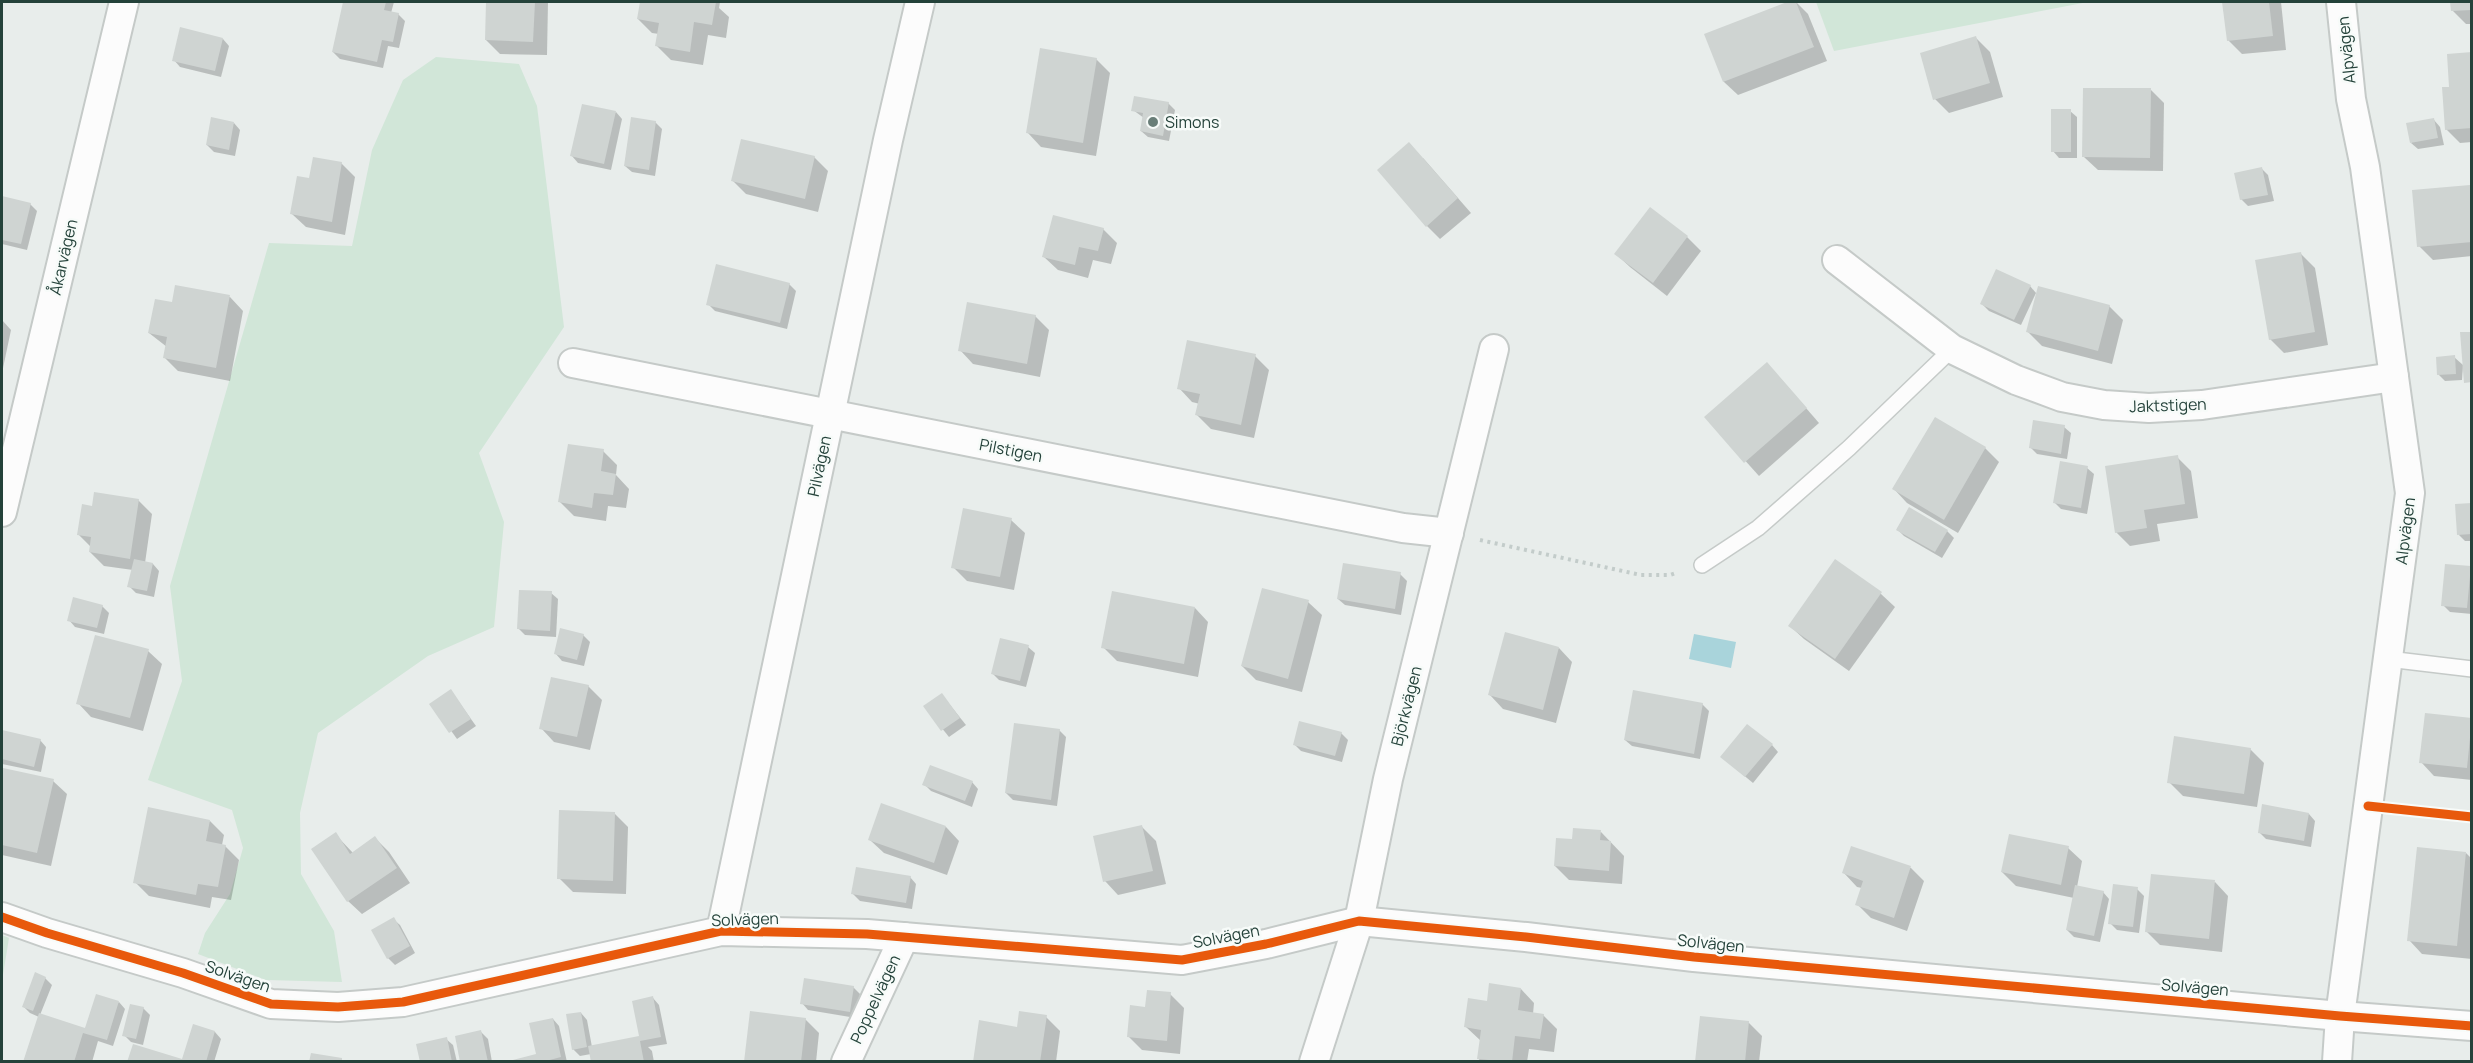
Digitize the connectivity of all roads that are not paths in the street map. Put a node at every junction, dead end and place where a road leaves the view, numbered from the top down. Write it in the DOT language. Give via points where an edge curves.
graph roads {
  1 [pos="124,2"];
  2 [pos="920,2"];
  3 [pos="2341,2"];
  4 [pos="1837,260"];
  5 [pos="1494,349"];
  6 [pos="1952,349"];
  7 [pos="573,363"];
  8 [pos="2394,377"];
  9 [pos="830,414"];
  10 [pos="2,512"];
  11 [pos="1449,533"];
  12 [pos="1702,565"];
  13 [pos="2388,659"];
  14 [pos="2472,669"];
  15 [pos="2,917"];
  16 [pos="1359,921"];
  17 [pos="721,931"];
  18 [pos="904,937"];
  19 [pos="2340,1017"];
  20 [pos="2472,1026"];
  21 [pos="846,1062"];
  22 [pos="1314,1062"];
  23 [pos="2337,1062"];
  1 -- 10 [label="street, Åkarvägen"];
  2 -- 9 [label="street, Pilvägen"];
  3 -- 8 [label="street, Alpvägen" via="2351,99 2365,167"];
  4 -- 6 [label="street, Jaktstigen"];
  5 -- 11 [label="street, Björkvägen"];
  6 -- 8 [label="street, Jaktstigen" via="2062,398 2138,408 2202,405"];
  6 -- 12 [label="lane" via="1758,528"];
  7 -- 9 [label="street, Pilstigen"];
  8 -- 13 [label="street, Alpvägen" via="2410,494"];
  9 -- 11 [label="street, Pilstigen" via="1403,528"];
  9 -- 17 [label="street, Pilvägen"];
  11 -- 16 [label="street, Björkvägen" via="1388,779"];
  13 -- 14 [label="lane"];
  13 -- 19 [label="street, Alpvägen"];
  15 -- 17 [label="street, Solvägen" via="271,1004 338,1008 403,1002"];
  16 -- 18 [label="street, Solvägen" via="1182,960"];
  16 -- 19 [label="street, Solvägen" via="1706,958"];
  16 -- 22 [label="street, Björkvägen"];
  17 -- 18 [label="street, Solvägen"];
  18 -- 21 [label="street, Poppelvägen"];
  19 -- 20 [label="street, Solvägen"];
  19 -- 23 [label="street, Alpvägen"];
}
